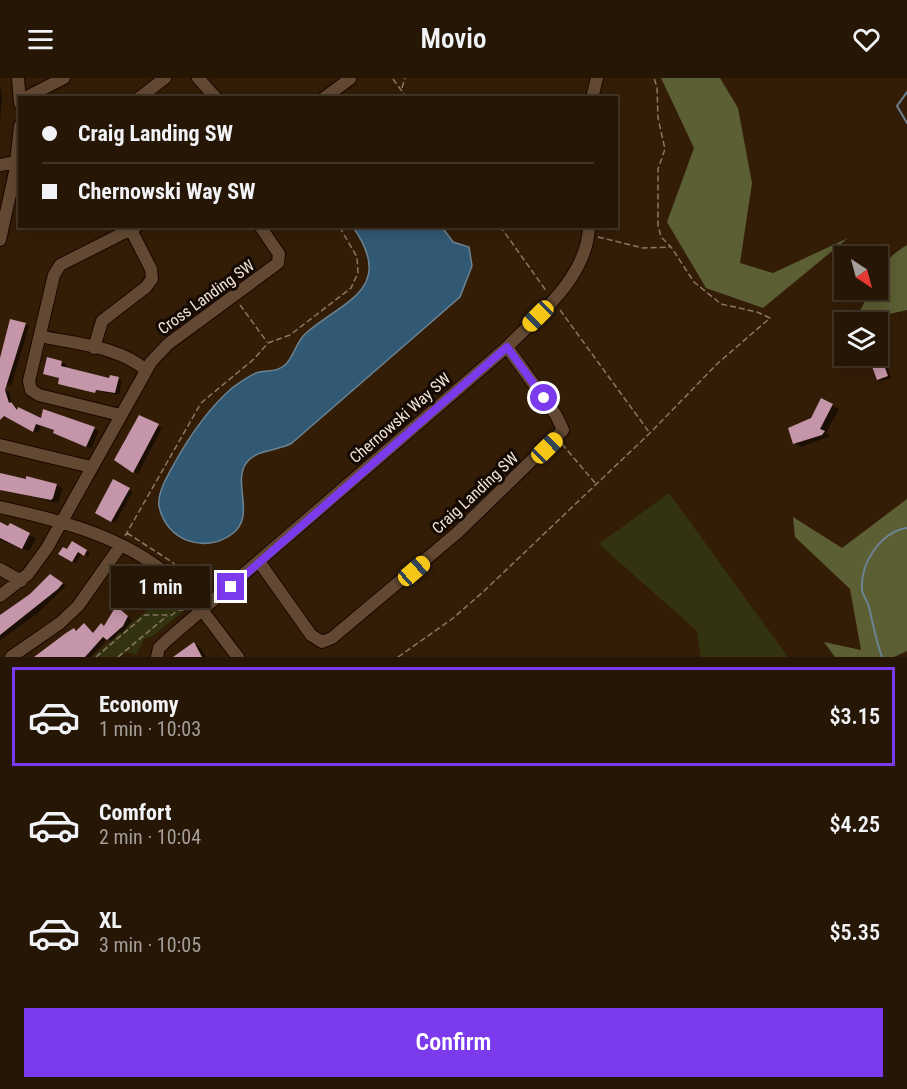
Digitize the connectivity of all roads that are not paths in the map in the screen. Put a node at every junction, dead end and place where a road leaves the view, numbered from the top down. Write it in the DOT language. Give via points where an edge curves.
graph roads {
  1 [pos="18,78"];
  2 [pos="64,78"];
  3 [pos="165,78"];
  4 [pos="198,78"];
  5 [pos="597,78"];
  6 [pos="350,79"];
  7 [pos="19,96"];
  8 [pos="29,96"];
  9 [pos="142,96"];
  10 [pos="214,96"];
  11 [pos="327,96"];
  12 [pos="592,96"];
  13 [pos="18,161"];
  14 [pos="0,165"];
  15 [pos="134,228"];
  16 [pos="261,228"];
  17 [pos="589,230"];
  18 [pos="0,240"];
  19 [pos="40,336"];
  20 [pos="507,347"];
  21 [pos="94,348"];
  22 [pos="146,370"];
  23 [pos="120,415"];
  24 [pos="0,445"];
  25 [pos="91,467"];
  26 [pos="0,507"];
  27 [pos="62,521"];
  28 [pos="121,545"];
  29 [pos="260,563"];
  30 [pos="0,569"];
  31 [pos="21,581"];
  32 [pos="0,596"];
  33 [pos="199,607"];
  34 [pos="11,657"];
  35 [pos="157,657"];
  36 [pos="238,657"];
  1 -- 7 [label="street"];
  2 -- 8 [label="street"];
  3 -- 9 [label="street"];
  4 -- 10 [label="street"];
  5 -- 12 [label="street"];
  6 -- 11 [label="street"];
  13 -- 14 [label="street"];
  13 -- 18 [label="street"];
  15 -- 19 [label="street" via="60,265 54,275"];
  15 -- 21 [label="street" via="152,279 102,321"];
  16 -- 22 [label="street, Cross Landing SW" via="277,250 280,259 275,267 168,344"];
  17 -- 20 [label="street, Chernowski Way SW" via="576,270 554,301"];
  19 -- 21 [label="street"];
  19 -- 23 [label="street" via="29,381 31,390"];
  20 -- 29 [label="street, Chernowski Way SW"];
  20 -- 29 [label="street, Craig Landing SW" via="561,423 562,430 458,533 327,641 317,641 311,635"];
  21 -- 22 [label="street" via="127,356"];
  22 -- 23 [label="street, Cross Landing SW"];
  23 -- 25 [label="street, Cross Landing SW"];
  24 -- 25 [label="street"];
  25 -- 27 [label="street, Cross Landing SW"];
  26 -- 27 [label="street"];
  27 -- 28 [label="street"];
  27 -- 31 [label="street, Cross Landing SW" via="37,563"];
  28 -- 33 [label="street" via="157,567"];
  28 -- 34 [label="street" via="78,606"];
  29 -- 33 [label="street, Chernowski Way SW"];
  30 -- 31 [label="street"];
  31 -- 32 [label="street, Cross Landing SW"];
  33 -- 35 [label="street, Chernowski Way SW" via="162,645"];
  33 -- 36 [label="street"];
}
